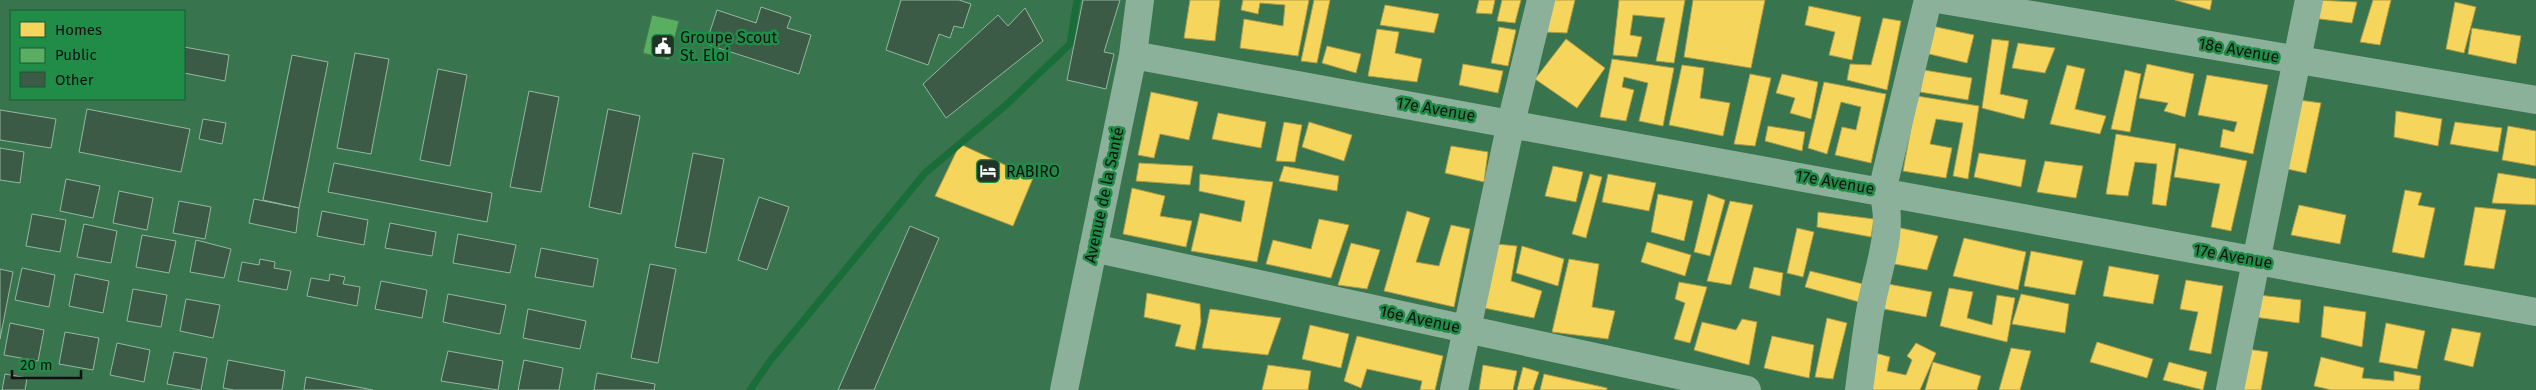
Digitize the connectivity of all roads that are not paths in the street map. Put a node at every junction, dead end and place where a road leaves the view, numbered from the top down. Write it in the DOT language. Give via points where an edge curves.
graph roads {
  1 [pos="1140,0"];
  2 [pos="1540,0"];
  3 [pos="1928,0"];
  4 [pos="1943,0"];
  5 [pos="2309,0"];
  6 [pos="1133,55"];
  7 [pos="2297,59"];
  8 [pos="2536,100"];
  9 [pos="1512,123"];
  10 [pos="1882,191"];
  11 [pos="1093,248"];
  12 [pos="2256,260"];
  13 [pos="2536,312"];
  14 [pos="1467,329"];
  15 [pos="1064,390"];
  16 [pos="1454,390"];
  17 [pos="1748,390"];
  18 [pos="1859,390"];
  19 [pos="2230,390"];
  1 -- 6 [label="street, Avenue de la Santé"];
  2 -- 9 [label="street"];
  3 -- 10 [label="street"];
  4 -- 7 [label="street, 18e Avenue"];
  5 -- 7 [label="street"];
  6 -- 9 [label="street, 17e Avenue"];
  6 -- 11 [label="street, Avenue de la Santé"];
  7 -- 8 [label="street, 18e Avenue"];
  7 -- 12 [label="street"];
  9 -- 10 [label="street, 17e Avenue"];
  9 -- 14 [label="street"];
  10 -- 12 [label="street, 17e Avenue"];
  10 -- 18 [label="street" via="1888,207 1884,247"];
  11 -- 14 [label="street, 16e Avenue"];
  11 -- 15 [label="street, Avenue de la Santé"];
  12 -- 13 [label="street, 17e Avenue"];
  12 -- 19 [label="street"];
  14 -- 16 [label="street"];
  14 -- 17 [label="street, 16e Avenue"];
}
